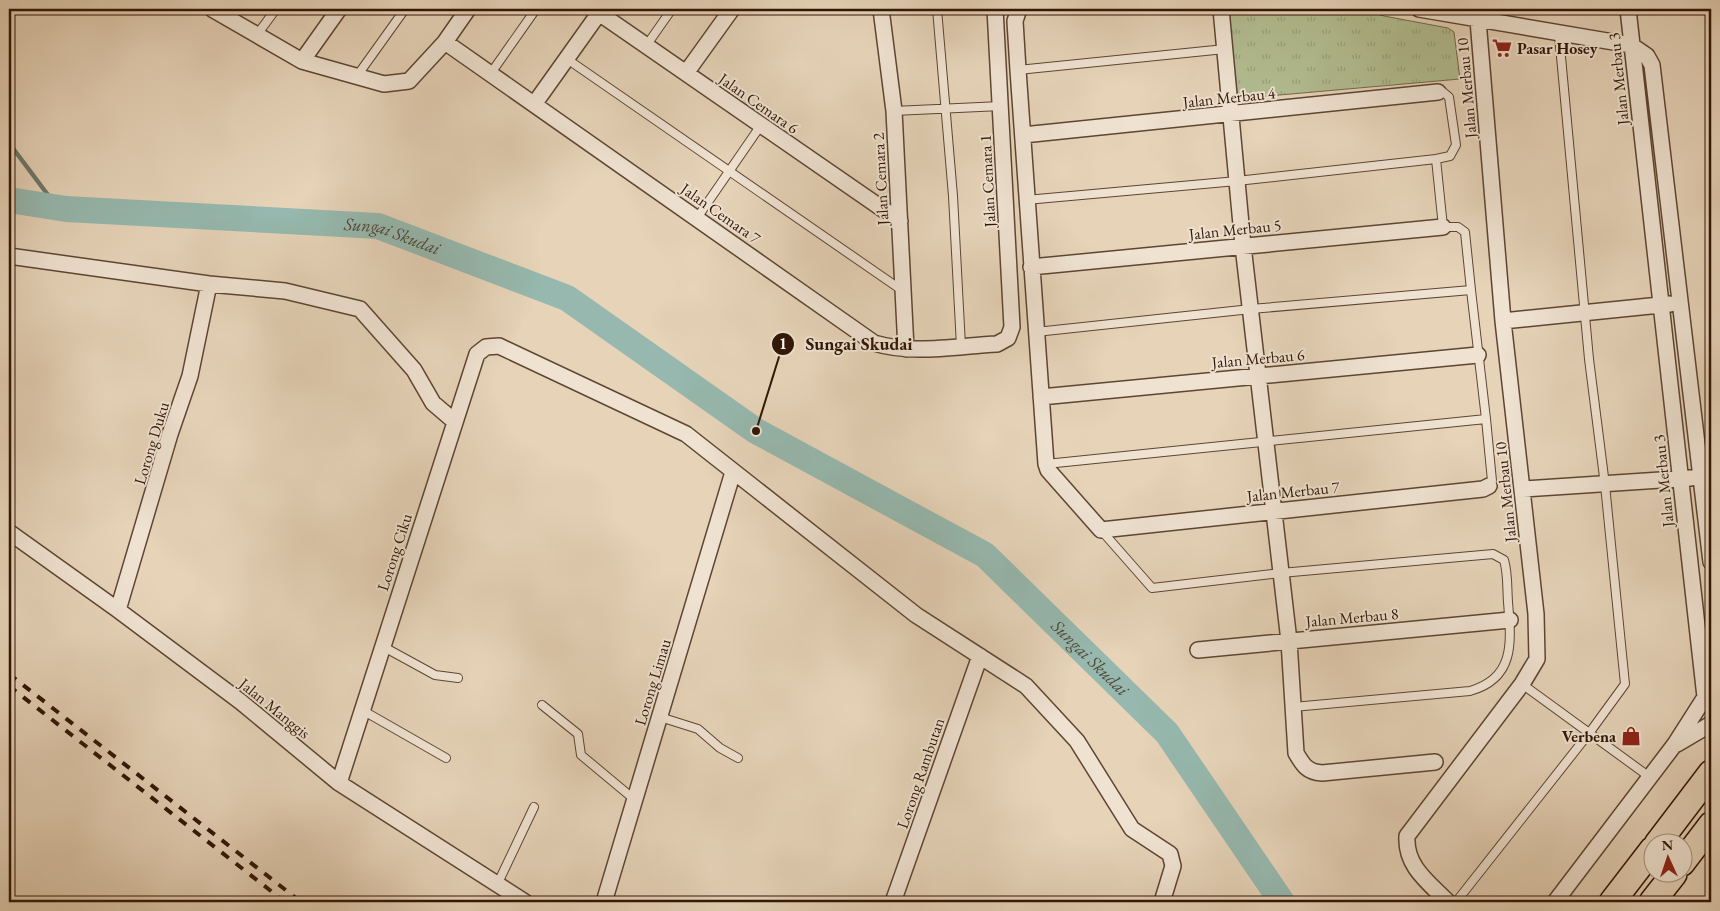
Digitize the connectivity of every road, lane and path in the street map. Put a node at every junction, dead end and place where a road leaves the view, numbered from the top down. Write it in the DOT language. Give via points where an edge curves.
graph roads {
  1 [pos="212,9"];
  2 [pos="276,9"];
  3 [pos="339,9"];
  4 [pos="405,9"];
  5 [pos="468,9"];
  6 [pos="536,9"];
  7 [pos="672,9"];
  8 [pos="732,9"];
  9 [pos="881,9"];
  10 [pos="937,9"];
  11 [pos="995,9"];
  12 [pos="1019,9"];
  13 [pos="1221,9"];
  14 [pos="1419,9"];
  15 [pos="1628,9"];
  16 [pos="601,11"];
  17 [pos="1478,20"];
  18 [pos="1559,34"];
  19 [pos="256,36"];
  20 [pos="445,42"];
  21 [pos="1631,45"];
  22 [pos="646,46"];
  23 [pos="1225,49"];
  24 [pos="567,60"];
  25 [pos="302,61"];
  26 [pos="1018,70"];
  27 [pos="491,73"];
  28 [pos="686,74"];
  29 [pos="357,76"];
  30 [pos="1438,92"];
  31 [pos="535,103"];
  32 [pos="1001,106"];
  33 [pos="946,108"];
  34 [pos="894,111"];
  35 [pos="1231,114"];
  36 [pos="761,125"];
  37 [pos="1023,135"];
  38 [pos="1436,159"];
  39 [pos="728,173"];
  40 [pos="1237,181"];
  41 [pos="1026,200"];
  42 [pos="697,218"];
  43 [pos="900,221"];
  44 [pos="1443,227"];
  45 [pos="1243,246"];
  46 [pos="9,256"];
  47 [pos="1031,266"];
  48 [pos="209,284"];
  49 [pos="1472,290"];
  50 [pos="904,291"];
  51 [pos="1681,303"];
  52 [pos="1662,305"];
  53 [pos="1251,309"];
  54 [pos="1586,313"];
  55 [pos="1503,321"];
  56 [pos="1036,332"];
  57 [pos="997,344"];
  58 [pos="961,346"];
  59 [pos="906,349"];
  60 [pos="1478,355"];
  61 [pos="1259,376"];
  62 [pos="1041,397"];
  63 [pos="1486,419"];
  64 [pos="454,421"];
  65 [pos="1266,441"];
  66 [pos="1046,464"];
  67 [pos="733,472"];
  68 [pos="1702,477"];
  69 [pos="1681,479"];
  70 [pos="1605,485"];
  71 [pos="1489,486"];
  72 [pos="1523,489"];
  73 [pos="1275,511"];
  74 [pos="1101,530"];
  75 [pos="9,532"];
  76 [pos="1711,562"];
  77 [pos="1281,573"];
  78 [pos="118,610"];
  79 [pos="1510,620"];
  80 [pos="1289,641"];
  81 [pos="382,646"];
  82 [pos="1198,650"];
  83 [pos="980,656"];
  84 [pos="458,678"];
  85 [pos="1522,684"];
  86 [pos="542,704"];
  87 [pos="1293,706"];
  88 [pos="362,710"];
  89 [pos="660,717"];
  90 [pos="1711,724"];
  91 [pos="1590,732"];
  92 [pos="1675,744"];
  93 [pos="446,758"];
  94 [pos="738,758"];
  95 [pos="1435,762"];
  96 [pos="1711,773"];
  97 [pos="1650,778"];
  98 [pos="339,783"];
  99 [pos="635,800"];
  100 [pos="534,806"];
  101 [pos="1711,833"];
  102 [pos="1665,834"];
  103 [pos="1692,852"];
  104 [pos="1642,863"];
  105 [pos="1666,884"];
  106 [pos="496,885"];
  107 [pos="1565,895"];
  108 [pos="525,902"];
  109 [pos="604,902"];
  110 [pos="893,902"];
  111 [pos="1162,902"];
  112 [pos="1448,902"];
  113 [pos="1456,902"];
  114 [pos="1555,902"];
  115 [pos="1612,902"];
  116 [pos="1652,902"];
  1 -- 19 [label="street"];
  2 -- 19 [label="lane"];
  3 -- 25 [label="street"];
  4 -- 29 [label="lane"];
  5 -- 20 [label="street"];
  6 -- 27 [label="lane"];
  7 -- 22 [label="lane"];
  8 -- 28 [label="street"];
  9 -- 34 [label="street, Jalan Cemara 2"];
  10 -- 33 [label="lane"];
  11 -- 32 [label="street, Jalan Cemara 1"];
  12 -- 26 [label="street" via="1015,21"];
  13 -- 23 [label="street"];
  14 -- 17 [label="street"];
  15 -- 21 [label="street, Jalan Merbau 3"];
  16 -- 22 [label="street, Jalan Cemara 6"];
  16 -- 24 [label="street"];
  17 -- 18 [label="street"];
  17 -- 55 [label="street, Jalan Merbau 10"];
  18 -- 21 [label="street"];
  18 -- 54 [label="lane"];
  19 -- 25 [label="street"];
  20 -- 27 [label="street, Jalan Cemara 7"];
  20 -- 29 [label="street" via="409,82 384,84"];
  21 -- 51 [label="street" via="1647,56 1652,65"];
  21 -- 52 [label="street, Jalan Merbau 3"];
  22 -- 28 [label="street, Jalan Cemara 6"];
  23 -- 26 [label="lane"];
  23 -- 35 [label="street"];
  24 -- 31 [label="street"];
  24 -- 39 [label="lane"];
  25 -- 29 [label="street"];
  26 -- 37 [label="street"];
  27 -- 31 [label="street, Jalan Cemara 7"];
  28 -- 36 [label="street, Jalan Cemara 6"];
  30 -- 35 [label="street, Jalan Merbau 4"];
  30 -- 38 [label="lane" via="1449,97 1456,150 1450,156"];
  31 -- 42 [label="street, Jalan Cemara 7"];
  32 -- 33 [label="lane"];
  32 -- 57 [label="street, Jalan Cemara 1" via="1012,327 1008,338"];
  33 -- 34 [label="lane"];
  33 -- 58 [label="lane"];
  34 -- 43 [label="street, Jalan Cemara 2"];
  35 -- 37 [label="street, Jalan Merbau 4"];
  35 -- 40 [label="street"];
  36 -- 39 [label="lane"];
  36 -- 43 [label="street, Jalan Cemara 6"];
  37 -- 41 [label="street"];
  38 -- 40 [label="lane"];
  38 -- 44 [label="lane"];
  39 -- 42 [label="lane"];
  39 -- 50 [label="lane"];
  40 -- 41 [label="lane"];
  40 -- 45 [label="street"];
  41 -- 47 [label="street"];
  42 -- 59 [label="street, Jalan Cemara 7" via="874,343"];
  43 -- 50 [label="street, Jalan Cemara 2"];
  44 -- 45 [label="street, Jalan Merbau 5"];
  44 -- 49 [label="lane" via="1458,227 1464,232"];
  45 -- 47 [label="street, Jalan Merbau 5"];
  45 -- 53 [label="street"];
  46 -- 48 [label="street"];
  47 -- 56 [label="street"];
  48 -- 64 [label="street" via="286,291 360,309 414,370 433,403"];
  48 -- 78 [label="street, Lorong Duku" via="190,376"];
  49 -- 53 [label="lane"];
  49 -- 60 [label="lane"];
  50 -- 59 [label="street, Jalan Cemara 2"];
  51 -- 52 [label="street"];
  51 -- 68 [label="street"];
  52 -- 54 [label="street"];
  52 -- 69 [label="street, Jalan Merbau 3"];
  53 -- 56 [label="lane"];
  53 -- 61 [label="street"];
  54 -- 55 [label="street"];
  54 -- 70 [label="lane"];
  55 -- 72 [label="street, Jalan Merbau 10"];
  56 -- 62 [label="street"];
  57 -- 58 [label="street, Jalan Cemara 7"];
  58 -- 59 [label="street, Jalan Cemara 7"];
  60 -- 61 [label="street, Jalan Merbau 6"];
  60 -- 63 [label="lane"];
  61 -- 62 [label="street, Jalan Merbau 6"];
  61 -- 65 [label="street"];
  62 -- 66 [label="street"];
  63 -- 65 [label="lane"];
  63 -- 71 [label="lane" via="1492,481"];
  64 -- 67 [label="street, Lorong Ciku" via="477,354 486,347 499,346 686,434"];
  64 -- 81 [label="street, Lorong Ciku"];
  65 -- 66 [label="lane"];
  65 -- 73 [label="street"];
  66 -- 74 [label="street"];
  67 -- 83 [label="street" via="916,615"];
  67 -- 89 [label="street, Lorong Limau"];
  68 -- 69 [label="street"];
  68 -- 76 [label="street"];
  69 -- 70 [label="street"];
  69 -- 92 [label="street, Jalan Merbau 3" via="1705,697"];
  70 -- 72 [label="street"];
  70 -- 91 [label="lane" via="1626,676 1621,691"];
  71 -- 73 [label="street, Jalan Merbau 7"];
  72 -- 85 [label="street, Jalan Merbau 10" via="1536,614 1537,659"];
  73 -- 74 [label="street, Jalan Merbau 7"];
  73 -- 77 [label="street"];
  74 -- 77 [label="lane" via="1152,588"];
  75 -- 78 [label="street, Jalan Manggis"];
  77 -- 79 [label="lane" via="1498,554 1505,564"];
  77 -- 80 [label="street"];
  78 -- 98 [label="street, Jalan Manggis" via="241,702"];
  79 -- 80 [label="street, Jalan Merbau 8"];
  79 -- 87 [label="lane" via="1512,643 1509,658 1483,687"];
  80 -- 82 [label="street, Jalan Merbau 8"];
  80 -- 87 [label="street"];
  81 -- 84 [label="lane" via="435,675"];
  81 -- 88 [label="street, Lorong Ciku"];
  83 -- 110 [label="street, Lorong Rambutan"];
  83 -- 111 [label="street" via="1026,686 1077,741 1132,829 1170,854 1173,866"];
  85 -- 91 [label="lane"];
  85 -- 112 [label="street, Jalan Merbau 10" via="1407,836 1406,847 1415,870"];
  86 -- 99 [label="lane" via="574,728 581,755"];
  87 -- 95 [label="street" via="1296,753 1312,772 1322,774"];
  88 -- 93 [label="lane"];
  88 -- 98 [label="street, Lorong Ciku"];
  89 -- 94 [label="lane" via="694,727"];
  89 -- 99 [label="street, Lorong Limau"];
  90 -- 92 [label="street"];
  91 -- 97 [label="lane"];
  91 -- 113 [label="lane"];
  92 -- 97 [label="street, Jalan Merbau 3"];
  96 -- 102 [label="main road"];
  97 -- 107 [label="street, Jalan Merbau 3"];
  98 -- 106 [label="street, Jalan Manggis"];
  99 -- 109 [label="street, Lorong Limau"];
  100 -- 106 [label="lane"];
  101 -- 103 [label="main road"];
  104 -- 115 [label="main road"];
  105 -- 116 [label="main road"];
  106 -- 108 [label="street, Jalan Manggis"];
  107 -- 114 [label="street, Jalan Merbau 3"];
}
